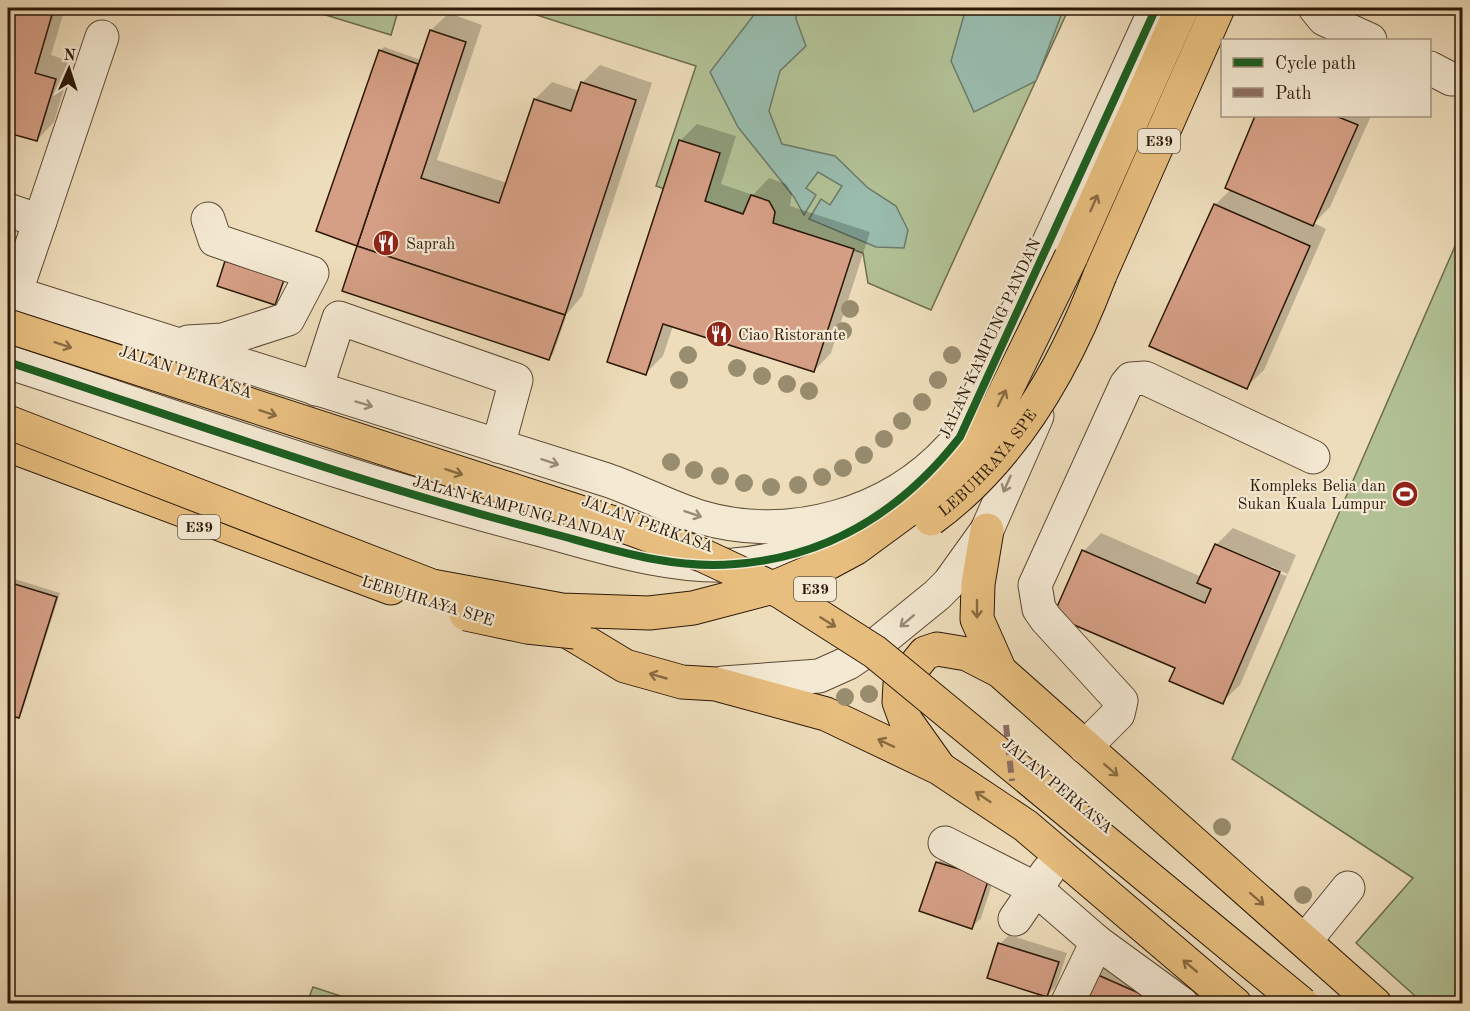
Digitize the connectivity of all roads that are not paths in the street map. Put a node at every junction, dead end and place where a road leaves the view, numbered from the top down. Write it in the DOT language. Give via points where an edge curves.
graph roads {
  1 [pos="1156,8"];
  2 [pos="1182,8"];
  3 [pos="1217,8"];
  4 [pos="1315,8"];
  5 [pos="102,37"];
  6 [pos="1368,39"];
  7 [pos="1431,68"];
  8 [pos="1462,79"];
  9 [pos="8,210"];
  10 [pos="208,219"];
  11 [pos="40,221"];
  12 [pos="11,293"];
  13 [pos="8,326"];
  14 [pos="172,343"];
  15 [pos="8,362"];
  16 [pos="316,389"];
  17 [pos="8,422"];
  18 [pos="8,435"];
  19 [pos="960,437"];
  20 [pos="8,445"];
  21 [pos="498,446"];
  22 [pos="1313,457"];
  23 [pos="8,466"];
  24 [pos="987,530"];
  25 [pos="384,576"];
  26 [pos="999,671"];
  27 [pos="716,684"];
  28 [pos="1085,747"];
  29 [pos="939,768"];
  30 [pos="945,843"];
  31 [pos="1059,855"];
  32 [pos="1036,888"];
  33 [pos="1348,888"];
  34 [pos="1015,919"];
  35 [pos="1305,941"];
  36 [pos="1096,942"];
  37 [pos="1068,1004"];
  38 [pos="1182,1004"];
  39 [pos="1235,1004"];
  40 [pos="1302,1004"];
  41 [pos="1375,1004"];
  1 -- 19 [label="street, JALAN KAMPUNG PANDAN"];
  25 -- 2 [label="main road, LEBUHRAYA SPE / E39, one-way, bridge" via="562,610 649,613 703,606 777,586 856,548 892,524 946,475 992,419 1071,256"];
  3 -- 24 [label="street, one-way"];
  3 -- 25 [label="main road, LEBUHRAYA SPE / E39, bridge" via="1061,366 1005,447 934,516 894,545 852,571 763,609 670,629 587,632 527,627 435,605"];
  4 -- 6 [label="street" via="1324,19"];
  5 -- 11 [label="street"];
  7 -- 8 [label="street"];
  9 -- 11 [label="street"];
  10 -- 14 [label="street" via="215,240 312,273 288,320 223,340"];
  11 -- 12 [label="street"];
  12 -- 14 [label="street, JALAN KAMPUNG PANDAN"];
  13 -- 40 [label="main road, JALAN PERKASA, one-way, bridge" via="632,529 702,555 781,592 875,652"];
  14 -- 16 [label="street, JALAN KAMPUNG PANDAN"];
  15 -- 19 [label="street, JALAN KAMPUNG PANDAN" via="468,511 646,557 700,565 734,565 800,553 862,526 916,487"];
  16 -- 21 [label="street, JALAN KAMPUNG PANDAN, one-way"];
  16 -- 21 [label="street" via="339,318 516,380"];
  17 -- 25 [label="main road, bridge"];
  18 -- 25 [label="main road, LEBUHRAYA SPE / E39, bridge"];
  27 -- 18 [label="main road, one-way" via="682,682 625,666 567,631 456,585 216,500"];
  21 -- 19 [label="street, JALAN KAMPUNG PANDAN, one-way" via="610,470 703,518 759,525 802,525 834,519 894,494 921,476"];
  20 -- 25 [label="main road"];
  22 -- 28 [label="street" via="1145,378 1131,379 1126,385 1035,585 1039,609 1046,619 1121,701 1118,714"];
  23 -- 25 [label="main road, LEBUHRAYA SPE / E39"];
  24 -- 26 [label="main road, one-way" via="977,619"];
  24 -- 27 [label="street, one-way" via="937,595 878,644 848,663 819,676"];
  26 -- 28 [label="main road"];
  26 -- 29 [label="main road" via="967,654 937,649 925,653 900,684 899,702 906,721"];
  29 -- 27 [label="main road, one-way" via="826,714"];
  28 -- 35 [label="main road, one-way"];
  31 -- 29 [label="main road, one-way" via="1026,826"];
  30 -- 32 [label="street"];
  31 -- 32 [label="street"];
  39 -- 31 [label="main road, one-way"];
  32 -- 34 [label="street"];
  32 -- 36 [label="street"];
  33 -- 35 [label="street"];
  35 -- 41 [label="main road"];
  36 -- 37 [label="street"];
  36 -- 38 [label="street"];
}
